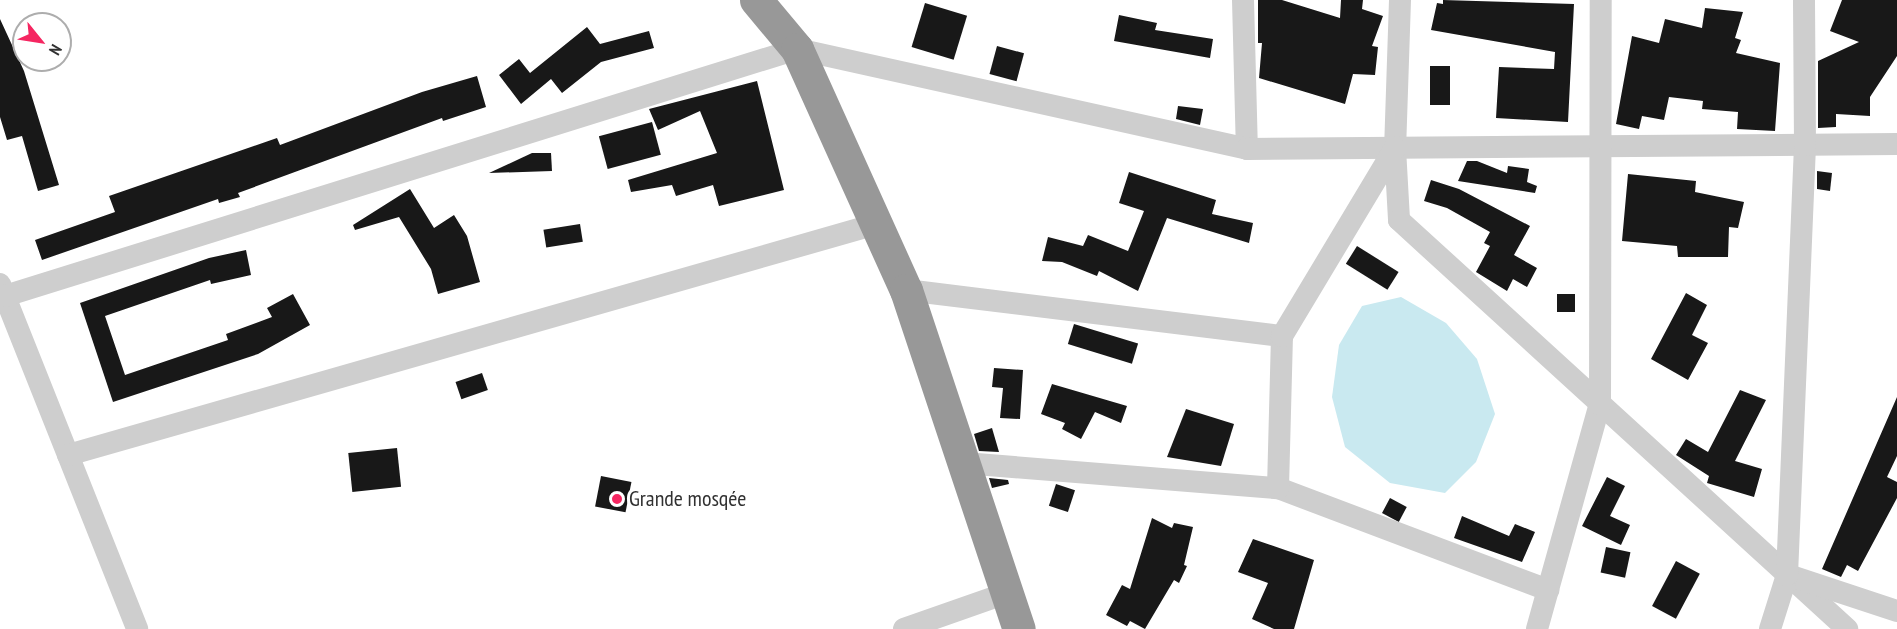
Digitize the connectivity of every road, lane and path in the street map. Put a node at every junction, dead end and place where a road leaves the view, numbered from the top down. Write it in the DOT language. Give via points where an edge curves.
graph roads {
  1 [pos="756,0"];
  2 [pos="1243,0"];
  3 [pos="1400,0"];
  4 [pos="1601,0"];
  5 [pos="1804,0"];
  6 [pos="797,49"];
  7 [pos="1897,144"];
  8 [pos="1805,145"];
  9 [pos="1598,146"];
  10 [pos="1247,148"];
  11 [pos="1395,148"];
  12 [pos="876,224"];
  13 [pos="2,290"];
  14 [pos="906,290"];
  15 [pos="1282,336"];
  16 [pos="1600,404"];
  17 [pos="68,455"];
  18 [pos="964,463"];
  19 [pos="1278,488"];
  20 [pos="1787,575"];
  21 [pos="1548,590"];
  22 [pos="1007,593"];
  23 [pos="1897,611"];
  24 [pos="137,629"];
  25 [pos="904,629"];
  26 [pos="1019,629"];
  27 [pos="1537,629"];
  28 [pos="1770,629"];
  29 [pos="1847,629"];
  1 -- 6 [label="highway"];
  2 -- 10 [label="street"];
  3 -- 11 [label="street"];
  4 -- 9 [label="street"];
  5 -- 8 [label="street"];
  6 -- 10 [label="street"];
  6 -- 12 [label="highway"];
  6 -- 13 [label="street"];
  7 -- 8 [label="street"];
  8 -- 9 [label="street"];
  8 -- 20 [label="street"];
  9 -- 11 [label="street"];
  9 -- 16 [label="street"];
  10 -- 11 [label="street"];
  11 -- 15 [label="street"];
  11 -- 16 [label="street" via="1399,220"];
  12 -- 14 [label="highway"];
  12 -- 17 [label="street"];
  13 -- 17 [label="street"];
  14 -- 15 [label="street"];
  14 -- 18 [label="highway"];
  15 -- 19 [label="street"];
  16 -- 20 [label="street"];
  16 -- 21 [label="street"];
  17 -- 24 [label="street"];
  18 -- 19 [label="street"];
  18 -- 22 [label="highway"];
  19 -- 21 [label="street"];
  20 -- 23 [label="street"];
  20 -- 28 [label="street"];
  20 -- 29 [label="street"];
  21 -- 27 [label="street"];
  22 -- 25 [label="street"];
  22 -- 26 [label="highway"];
}
